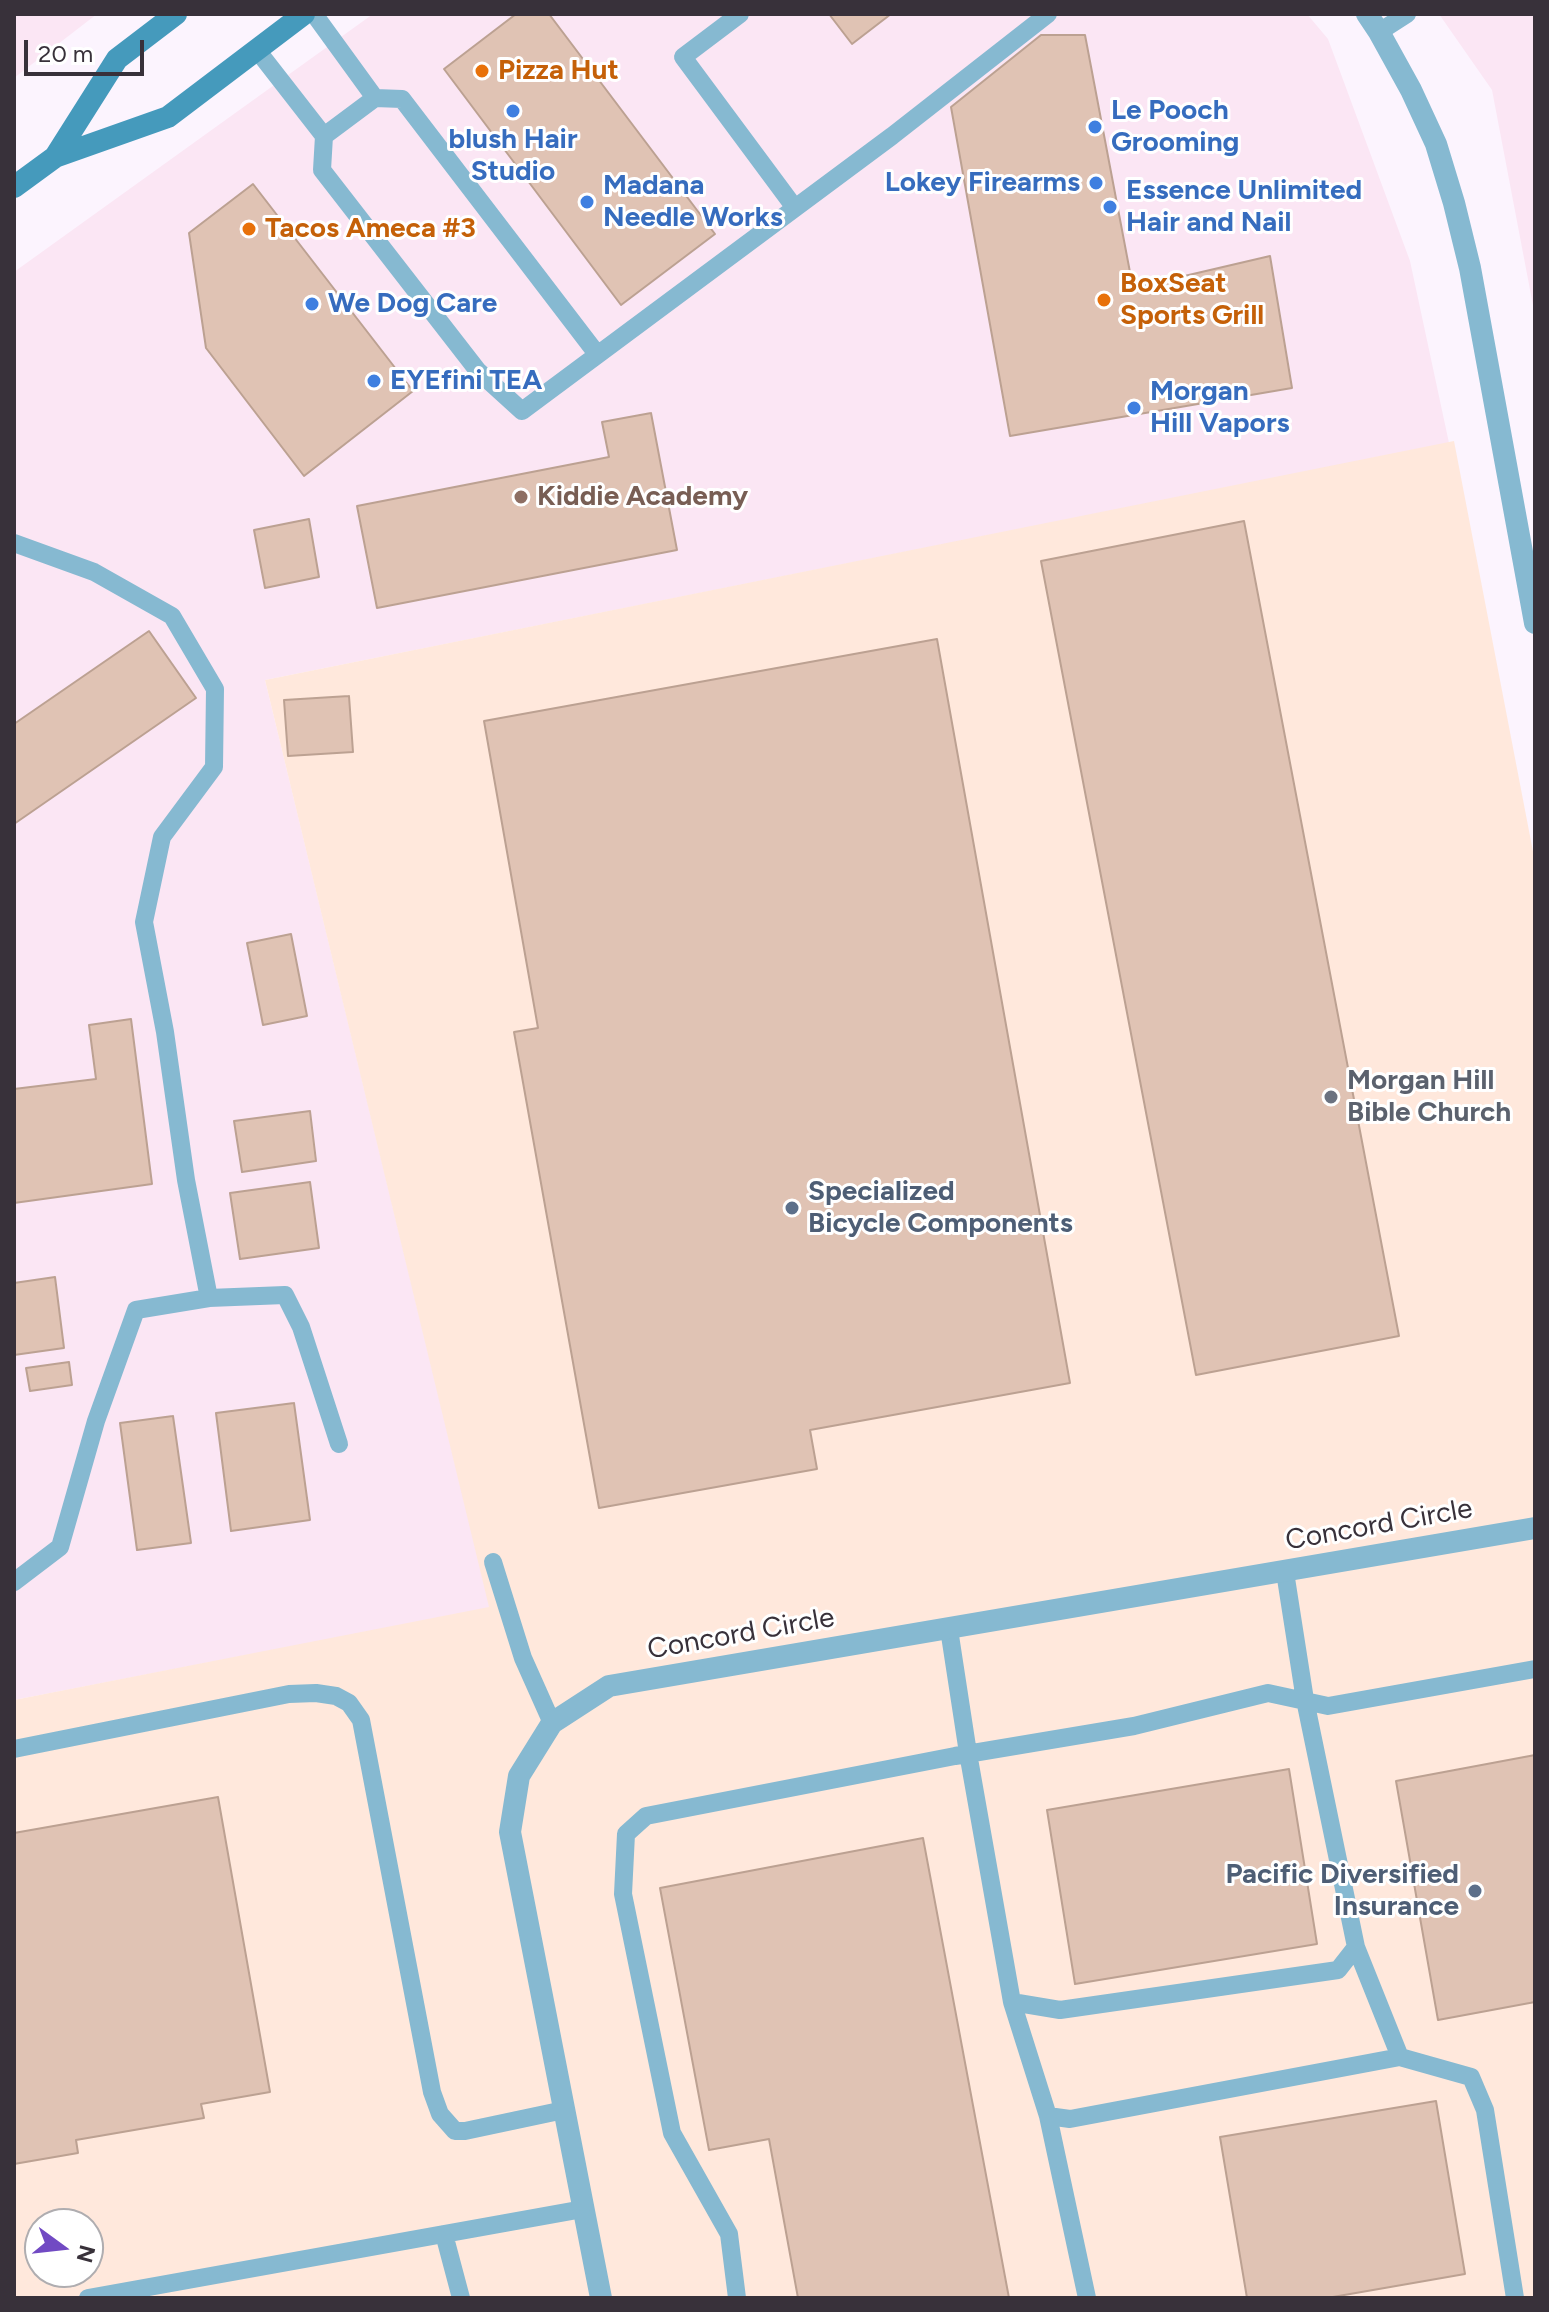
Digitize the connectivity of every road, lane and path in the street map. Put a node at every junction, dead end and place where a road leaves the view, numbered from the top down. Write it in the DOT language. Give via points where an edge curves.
graph roads {
  1 [pos="304,14"];
  2 [pos="314,14"];
  3 [pos="740,14"];
  4 [pos="1048,14"];
  5 [pos="1407,14"];
  6 [pos="167,17"];
  7 [pos="1373,23"];
  8 [pos="257,50"];
  9 [pos="375,98"];
  10 [pos="324,136"];
  11 [pos="55,157"];
  12 [pos="14,187"];
  13 [pos="795,208"];
  14 [pos="597,354"];
  15 [pos="14,543"];
  16 [pos="1535,623"];
  17 [pos="209,1298"];
  18 [pos="339,1444"];
  19 [pos="1535,1528"];
  20 [pos="493,1562"];
  21 [pos="1285,1572"];
  22 [pos="14,1582"];
  23 [pos="949,1629"];
  24 [pos="1535,1669"];
  25 [pos="1305,1700"];
  26 [pos="552,1723"];
  27 [pos="14,1749"];
  28 [pos="968,1753"];
  29 [pos="1356,1947"];
  30 [pos="1012,2002"];
  31 [pos="1400,2057"];
  32 [pos="564,2110"];
  33 [pos="1048,2116"];
  34 [pos="583,2209"];
  35 [pos="444,2234"];
  36 [pos="88,2298"];
  37 [pos="461,2298"];
  38 [pos="601,2298"];
  39 [pos="737,2298"];
  40 [pos="1087,2298"];
  41 [pos="1515,2298"];
  1 -- 8 [label="main road"];
  2 -- 9 [label="lane"];
  3 -- 13 [label="lane" via="683,57"];
  4 -- 13 [label="lane"];
  5 -- 7 [label="lane"];
  6 -- 11 [label="main road" via="117,59"];
  7 -- 16 [label="street" via="1436,144 1454,203"];
  8 -- 10 [label="lane"];
  8 -- 11 [label="main road" via="168,117"];
  9 -- 10 [label="lane"];
  9 -- 14 [label="lane" via="402,99"];
  10 -- 14 [label="lane" via="322,170 478,371 522,411"];
  11 -- 12 [label="main road"];
  13 -- 14 [label="lane"];
  15 -- 17 [label="lane" via="94,572 172,616 215,689 214,767 162,837 144,922"];
  17 -- 18 [label="lane" via="285,1295 301,1327"];
  17 -- 22 [label="lane" via="136,1310 96,1421 60,1547"];
  19 -- 21 [label="street, Concord Circle"];
  20 -- 26 [label="lane" via="523,1658"];
  21 -- 23 [label="street, Concord Circle"];
  21 -- 25 [label="lane"];
  23 -- 26 [label="street, Concord Circle" via="609,1686"];
  23 -- 28 [label="lane"];
  24 -- 25 [label="lane" via="1328,1706"];
  25 -- 28 [label="lane" via="1268,1693 1134,1726"];
  25 -- 29 [label="lane"];
  26 -- 32 [label="street, Concord Circle" via="519,1776 510,1832"];
  27 -- 32 [label="lane" via="289,1694 336,1696 349,1703 361,1720 440,2114 455,2131 465,2131"];
  28 -- 30 [label="lane"];
  28 -- 39 [label="lane" via="646,1816 626,1834 623,1894 672,2133 729,2234"];
  29 -- 30 [label="lane" via="1338,1970 1060,2010"];
  29 -- 31 [label="lane"];
  30 -- 33 [label="lane"];
  31 -- 33 [label="lane" via="1070,2119"];
  31 -- 41 [label="lane" via="1471,2077 1485,2110"];
  32 -- 34 [label="street, Concord Circle"];
  33 -- 40 [label="lane"];
  34 -- 35 [label="lane"];
  34 -- 38 [label="street, Concord Circle"];
  35 -- 36 [label="lane"];
  35 -- 37 [label="lane"];
}
